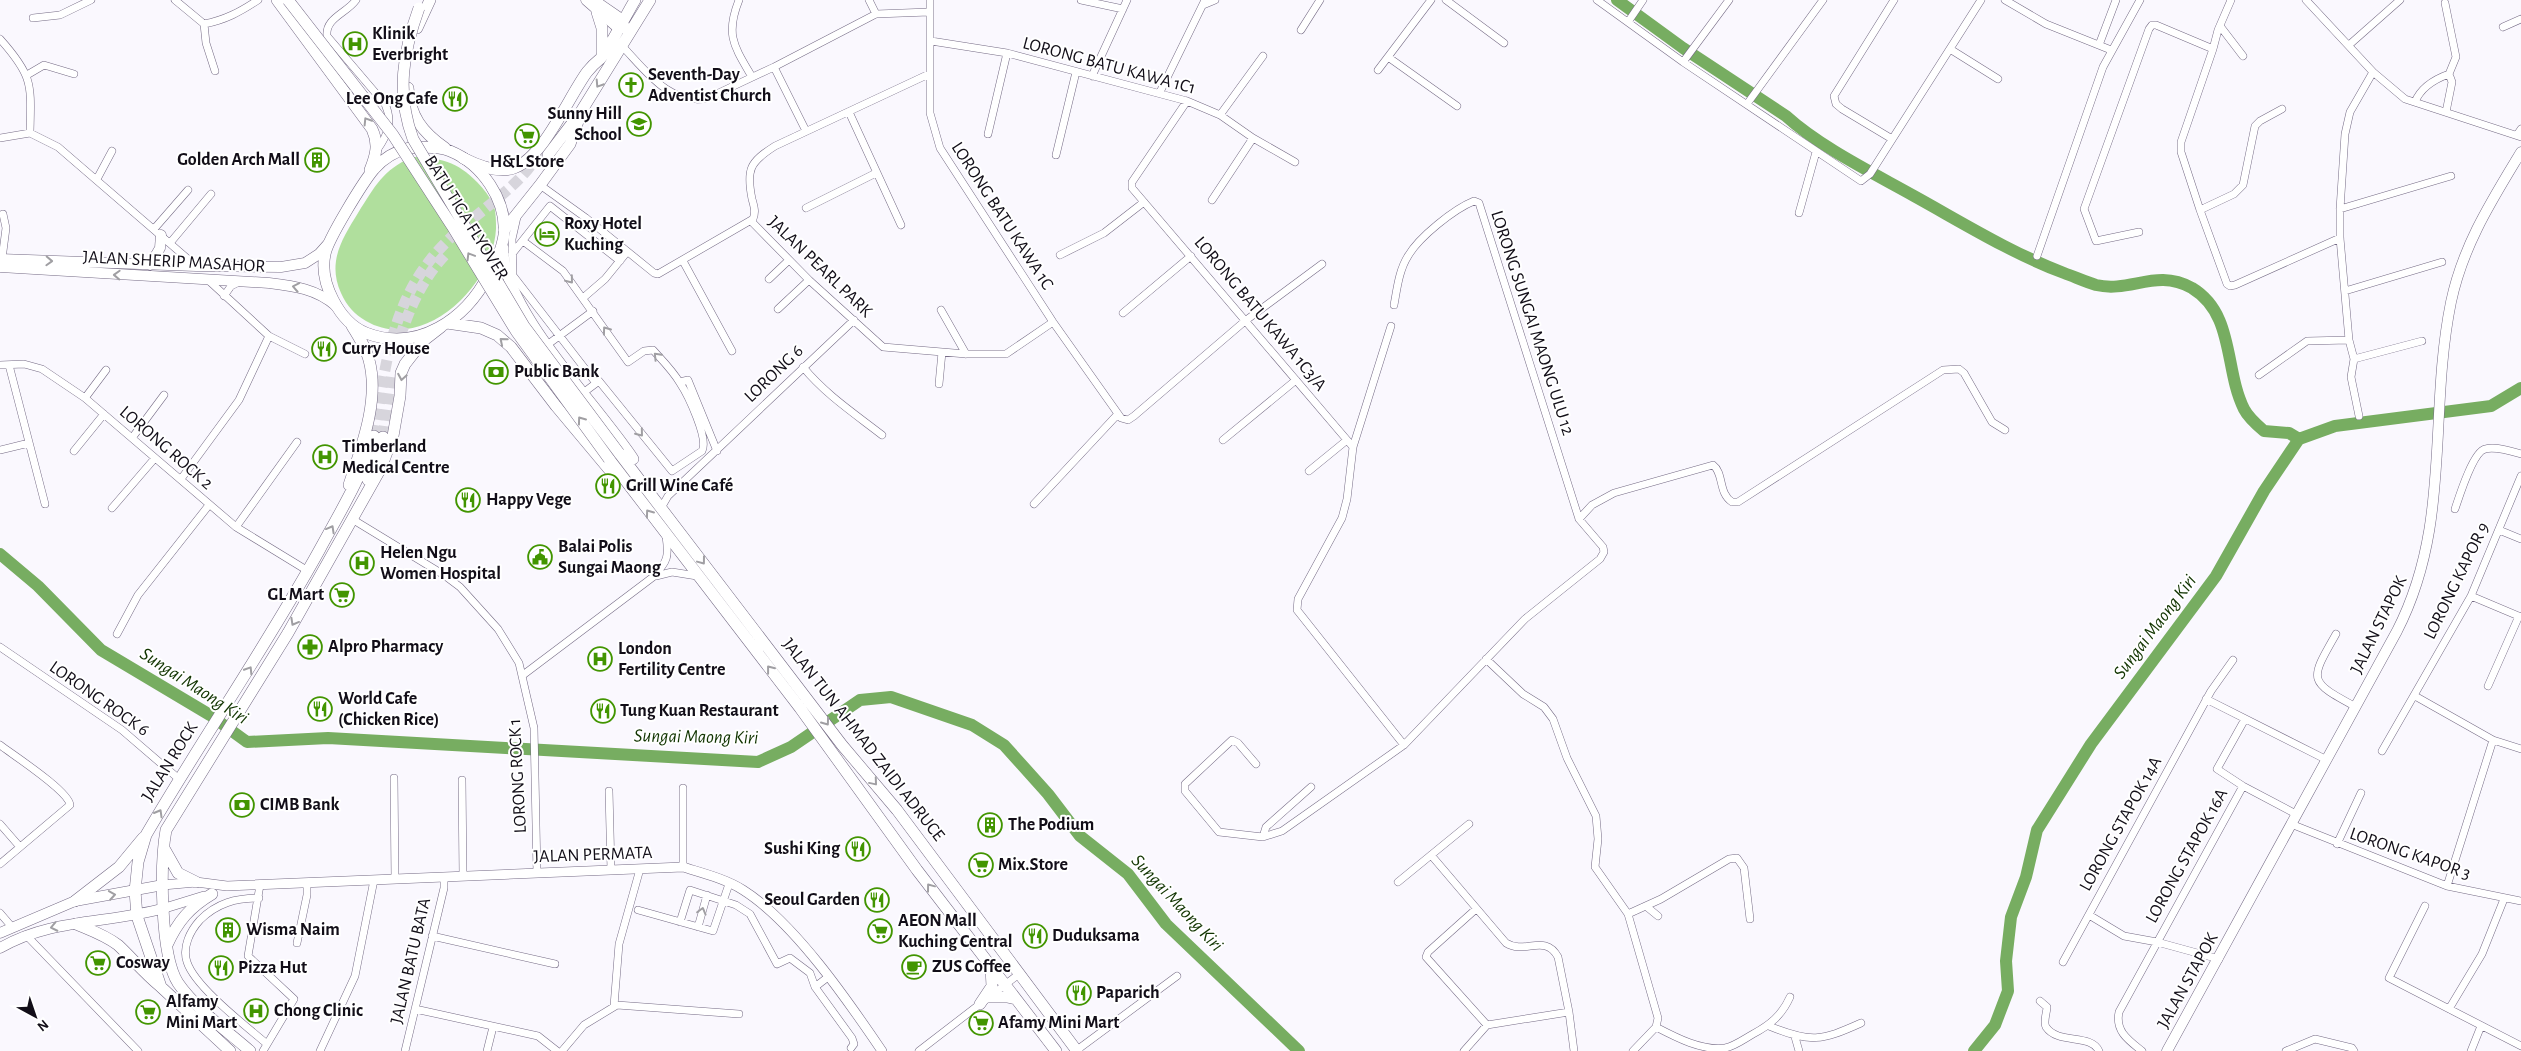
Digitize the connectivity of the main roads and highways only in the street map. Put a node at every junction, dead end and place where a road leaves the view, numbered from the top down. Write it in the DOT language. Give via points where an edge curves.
graph roads {
  1 [pos="277,0"];
  2 [pos="288,0"];
  3 [pos="430,0"];
  4 [pos="586,0"];
  5 [pos="593,0"];
  6 [pos="635,0"];
  7 [pos="650,0"];
  8 [pos="421,4"];
  9 [pos="597,12"];
  10 [pos="626,28"];
  11 [pos="600,58"];
  12 [pos="582,110"];
  13 [pos="449,151"];
  14 [pos="2521,152"];
  15 [pos="463,158"];
  16 [pos="365,183"];
  17 [pos="157,232"];
  18 [pos="504,233"];
  19 [pos="329,242"];
  20 [pos="1,264"];
  21 [pos="150,265"];
  22 [pos="339,308"];
  23 [pos="349,320"];
  24 [pos="444,325"];
  25 [pos="619,453"];
  26 [pos="609,459"];
  27 [pos="635,473"];
  28 [pos="626,482"];
  29 [pos="346,501"];
  30 [pos="352,519"];
  31 [pos="837,748"];
  32 [pos="146,835"];
  33 [pos="163,846"];
  34 [pos="196,882"];
  35 [pos="163,886"];
  36 [pos="135,892"];
  37 [pos="212,894"];
  38 [pos="75,902"];
  39 [pos="165,908"];
  40 [pos="137,916"];
  41 [pos="76,924"];
  42 [pos="0,933"];
  43 [pos="0,948"];
  44 [pos="165,949"];
  45 [pos="991,968"];
  46 [pos="161,987"];
  47 [pos="1016,999"];
  48 [pos="1077,1050"];
  49 [pos="230,1051"];
  50 [pos="250,1051"];
  51 [pos="1056,1051"];
  52 [pos="2167,1051"];
  16 -- 1 [label="main road, one-way" via="377,150 376,138 365,117"];
  26 -- 2 [label="main road, BATU TIGA FLYOVER, one-way, bridge" via="516,331 393,136"];
  3 -- 13 [label="main road" via="417,27 408,62 408,95 420,128"];
  4 -- 9 [label="main road"];
  5 -- 10 [label="main road"];
  6 -- 10 [label="main road"];
  7 -- 10 [label="main road"];
  8 -- 25 [label="main road, BATU TIGA FLYOVER, bridge" via="410,33 402,85 413,139 524,326"];
  9 -- 10 [label="main road"];
  9 -- 11 [label="main road" via="602,28"];
  10 -- 11 [label="main road"];
  10 -- 12 [label="main road, one-way" via="623,47"];
  11 -- 12 [label="main road" via="545,152"];
  11 -- 15 [label="main road" via="525,161 505,171"];
  12 -- 18 [label="main road" via="570,144"];
  13 -- 15 [label="main road"];
  13 -- 16 [label="main road" via="403,149 379,164"];
  14 -- 52 [label="main road, JALAN STAPOK" via="2483,214 2464,258 2451,302 2442,378 2436,496 2415,594"];
  15 -- 18 [label="main road" via="485,176 493,189"];
  16 -- 19 [label="main road"];
  17 -- 21 [label="main road" via="160,248"];
  18 -- 24 [label="main road, JALAN ROCK" via="494,264 479,293"];
  18 -- 27 [label="main road" via="503,261 522,307 629,454"];
  19 -- 21 [label="main road, JALAN SHERIP MASAHOR" via="320,254 305,263 281,267"];
  19 -- 22 [label="main road" via="325,273"];
  20 -- 21 [label="main road, JALAN SHERIP MASAHOR, one-way"];
  22 -- 20 [label="main road, JALAN SHERIP MASAHOR, one-way" via="319,293 298,287 205,278 109,275"];
  22 -- 23 [label="main road"];
  23 -- 24 [label="main road" via="360,330 386,338 417,337"];
  23 -- 29 [label="main road" via="369,360 373,379 368,418"];
  28 -- 24 [label="main road, one-way" via="602,463 511,347 497,335 480,328"];
  24 -- 30 [label="main road, JALAN ROCK, one-way" via="423,341 405,364 389,450"];
  25 -- 27 [label="main road, JALAN TUN AHMAD ZAIDI ADRUCE"];
  26 -- 28 [label="main road, JALAN TUN AHMAD ZAIDI ADRUCE"];
  27 -- 31 [label="main road, JALAN TUN AHMAD ZAIDI ADRUCE, one-way" via="809,700"];
  31 -- 28 [label="main road, JALAN TUN AHMAD ZAIDI ADRUCE, one-way" via="800,708"];
  29 -- 30 [label="main road, JALAN ROCK" via="378,437"];
  32 -- 29 [label="main road, JALAN ROCK, one-way" via="308,571"];
  30 -- 33 [label="main road, JALAN ROCK, one-way" via="288,633 176,812 166,830"];
  45 -- 31 [label="main road, JALAN TUN AHMAD ZAIDI ADRUCE, one-way"];
  31 -- 48 [label="main road, JALAN TUN AHMAD ZAIDI ADRUCE, one-way" via="897,810"];
  32 -- 36 [label="main road, JALAN ROCK" via="138,862"];
  32 -- 38 [label="main road" via="118,867"];
  33 -- 34 [label="main road" via="178,873"];
  33 -- 35 [label="main road, JALAN ROCK"];
  35 -- 36 [label="main road"];
  35 -- 39 [label="main road, JALAN ROCK"];
  38 -- 36 [label="main road, one-way"];
  36 -- 40 [label="main road, JALAN ROCK"];
  37 -- 44 [label="main road" via="187,911"];
  38 -- 42 [label="main road"];
  39 -- 40 [label="main road"];
  39 -- 44 [label="main road, JALAN ROCK"];
  40 -- 41 [label="main road"];
  40 -- 46 [label="main road, JALAN ROCK"];
  41 -- 43 [label="main road, one-way" via="52,926"];
  41 -- 46 [label="main road" via="118,946"];
  44 -- 50 [label="main road, JALAN ROCK" via="171,970 188,996"];
  45 -- 47 [label="main road, JALAN TUN AHMAD ZAIDI ADRUCE"];
  45 -- 47 [label="main road" via="992,986 984,1001 1007,997"];
  46 -- 49 [label="main road, JALAN ROCK"];
  47 -- 51 [label="main road, JALAN TUN AHMAD ZAIDI ADRUCE"];
}
